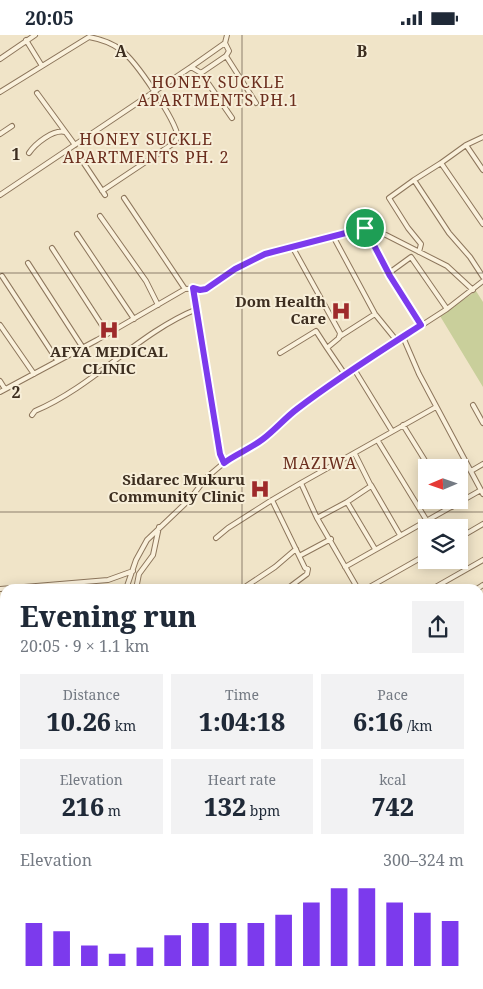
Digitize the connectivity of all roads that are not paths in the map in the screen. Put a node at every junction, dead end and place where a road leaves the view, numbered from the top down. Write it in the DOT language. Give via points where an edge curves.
graph roads {
  1 [pos="35,35"];
  2 [pos="227,35"];
  3 [pos="90,36"];
  4 [pos="26,40"];
  5 [pos="224,43"];
  6 [pos="226,57"];
  7 [pos="0,59"];
  8 [pos="42,66"];
  9 [pos="191,67"];
  10 [pos="200,73"];
  11 [pos="0,92"];
  12 [pos="37,93"];
  13 [pos="155,93"];
  14 [pos="256,103"];
  15 [pos="232,118"];
  16 [pos="12,126"];
  17 [pos="65,132"];
  18 [pos="0,134"];
  19 [pos="483,137"];
  20 [pos="75,145"];
  21 [pos="466,145"];
  22 [pos="29,153"];
  23 [pos="79,156"];
  24 [pos="441,163"];
  25 [pos="483,170"];
  26 [pos="414,180"];
  27 [pos="102,191"];
  28 [pos="0,195"];
  29 [pos="105,195"];
  30 [pos="124,198"];
  31 [pos="100,216"];
  32 [pos="483,224"];
  33 [pos="365,228"];
  34 [pos="77,234"];
  35 [pos="333,236"];
  36 [pos="52,248"];
  37 [pos="293,248"];
  38 [pos="419,252"];
  39 [pos="28,263"];
  40 [pos="388,273"];
  41 [pos="2,276"];
  42 [pos="483,279"];
  43 [pos="193,288"];
  44 [pos="185,289"];
  45 [pos="473,290"];
  46 [pos="158,305"];
  47 [pos="197,309"];
  48 [pos="447,309"];
  49 [pos="375,314"];
  50 [pos="134,319"];
  51 [pos="0,325"];
  52 [pos="421,325"];
  53 [pos="107,333"];
  54 [pos="403,337"];
  55 [pos="338,338"];
  56 [pos="397,341"];
  57 [pos="83,348"];
  58 [pos="327,348"];
  59 [pos="280,353"];
  60 [pos="57,361"];
  61 [pos="354,369"];
  62 [pos="34,375"];
  63 [pos="346,376"];
  64 [pos="0,381"];
  65 [pos="5,389"];
  66 [pos="0,392"];
  67 [pos="473,405"];
  68 [pos="436,407"];
  69 [pos="32,415"];
  70 [pos="483,423"];
  71 [pos="403,425"];
  72 [pos="392,431"];
  73 [pos="378,441"];
  74 [pos="355,454"];
  75 [pos="424,459"];
  76 [pos="224,463"];
  77 [pos="483,464"];
  78 [pos="471,471"];
  79 [pos="300,483"];
  80 [pos="371,485"];
  81 [pos="482,492"];
  82 [pos="468,499"];
  83 [pos="272,500"];
  84 [pos="347,502"];
  85 [pos="448,509"];
  86 [pos="317,518"];
  87 [pos="426,519"];
  88 [pos="431,519"];
  89 [pos="483,524"];
  90 [pos="418,526"];
  91 [pos="159,527"];
  92 [pos="468,533"];
  93 [pos="400,535"];
  94 [pos="216,538"];
  95 [pos="331,539"];
  96 [pos="296,549"];
  97 [pos="375,549"];
  98 [pos="301,555"];
  99 [pos="418,560"];
  100 [pos="483,560"];
  101 [pos="345,567"];
  102 [pos="134,571"];
  103 [pos="60,584"];
  104 [pos="128,584"];
  105 [pos="137,584"];
  106 [pos="249,584"];
  107 [pos="294,584"];
  108 [pos="355,584"];
  109 [pos="375,584"];
  110 [pos="441,584"];
  1 -- 4 [label="street"];
  2 -- 5 [label="street"];
  3 -- 8 [label="street"];
  3 -- 13 [label="street" via="123,51"];
  4 -- 7 [label="street"];
  4 -- 8 [label="street"];
  5 -- 6 [label="street" via="229,51"];
  5 -- 9 [label="street"];
  6 -- 10 [label="street"];
  6 -- 14 [label="street"];
  8 -- 11 [label="street"];
  9 -- 10 [label="street"];
  9 -- 13 [label="street"];
  10 -- 15 [label="street"];
  12 -- 17 [label="street"];
  13 -- 20 [label="street"];
  13 -- 27 [label="street" via="176,130 176,140"];
  16 -- 18 [label="street"];
  17 -- 20 [label="street"];
  17 -- 22 [label="street" via="56,132"];
  19 -- 21 [label="street"];
  20 -- 28 [label="street"];
  21 -- 24 [label="street"];
  21 -- 25 [label="street"];
  23 -- 27 [label="street"];
  24 -- 26 [label="street"];
  24 -- 32 [label="street"];
  26 -- 38 [label="street" via="389,198 421,244"];
  26 -- 42 [label="street"];
  27 -- 29 [label="street"];
  30 -- 44 [label="street"];
  31 -- 46 [label="street" via="146,281"];
  33 -- 35 [label="street"];
  33 -- 38 [label="street"];
  33 -- 40 [label="street"];
  34 -- 50 [label="street"];
  35 -- 37 [label="street"];
  35 -- 49 [label="street"];
  36 -- 53 [label="street"];
  37 -- 43 [label="street" via="249,261 206,289"];
  37 -- 55 [label="street" via="340,333"];
  38 -- 45 [label="street" via="453,270"];
  39 -- 57 [label="street"];
  40 -- 48 [label="street" via="410,257"];
  40 -- 52 [label="street"];
  41 -- 60 [label="street"];
  42 -- 45 [label="street"];
  43 -- 44 [label="street"];
  43 -- 47 [label="street"];
  44 -- 46 [label="street"];
  45 -- 48 [label="street"];
  46 -- 50 [label="street"];
  47 -- 69 [label="street" via="169,324"];
  47 -- 76 [label="street" via="204,366"];
  48 -- 52 [label="street"];
  49 -- 55 [label="street"];
  49 -- 56 [label="street"];
  50 -- 53 [label="street"];
  51 -- 62 [label="street"];
  52 -- 54 [label="street"];
  53 -- 57 [label="street"];
  54 -- 56 [label="street"];
  54 -- 68 [label="street"];
  55 -- 58 [label="street"];
  56 -- 61 [label="street"];
  57 -- 60 [label="street"];
  58 -- 59 [label="street" via="316,331"];
  58 -- 63 [label="street"];
  60 -- 62 [label="street"];
  61 -- 63 [label="street"];
  61 -- 72 [label="street"];
  62 -- 65 [label="street"];
  63 -- 76 [label="street" via="294,411 252,447"];
  64 -- 65 [label="street"];
  65 -- 66 [label="street"];
  67 -- 70 [label="street"];
  68 -- 71 [label="street"];
  68 -- 78 [label="street"];
  71 -- 72 [label="street"];
  71 -- 75 [label="street"];
  72 -- 73 [label="street"];
  73 -- 74 [label="street"];
  73 -- 87 [label="street"];
  74 -- 79 [label="street"];
  74 -- 80 [label="street"];
  76 -- 91 [label="street"];
  77 -- 78 [label="street"];
  78 -- 81 [label="street"];
  79 -- 83 [label="street"];
  79 -- 86 [label="street"];
  80 -- 84 [label="street"];
  80 -- 93 [label="street"];
  81 -- 82 [label="street"];
  83 -- 94 [label="street"];
  83 -- 96 [label="street"];
  84 -- 86 [label="street"];
  84 -- 97 [label="street"];
  85 -- 88 [label="street"];
  86 -- 95 [label="street"];
  89 -- 92 [label="street"];
  90 -- 93 [label="street"];
  91 -- 102 [label="street" via="140,551"];
  91 -- 105 [label="street" via="152,555 139,574"];
  93 -- 97 [label="street"];
  95 -- 98 [label="street"];
  95 -- 101 [label="street"];
  96 -- 98 [label="street"];
  96 -- 106 [label="street"];
  97 -- 101 [label="street"];
  98 -- 107 [label="street" via="308,573"];
  99 -- 109 [label="street"];
  100 -- 110 [label="street"];
  101 -- 108 [label="street"];
  102 -- 103 [label="street" via="108,580"];
  102 -- 104 [label="street"];
}
